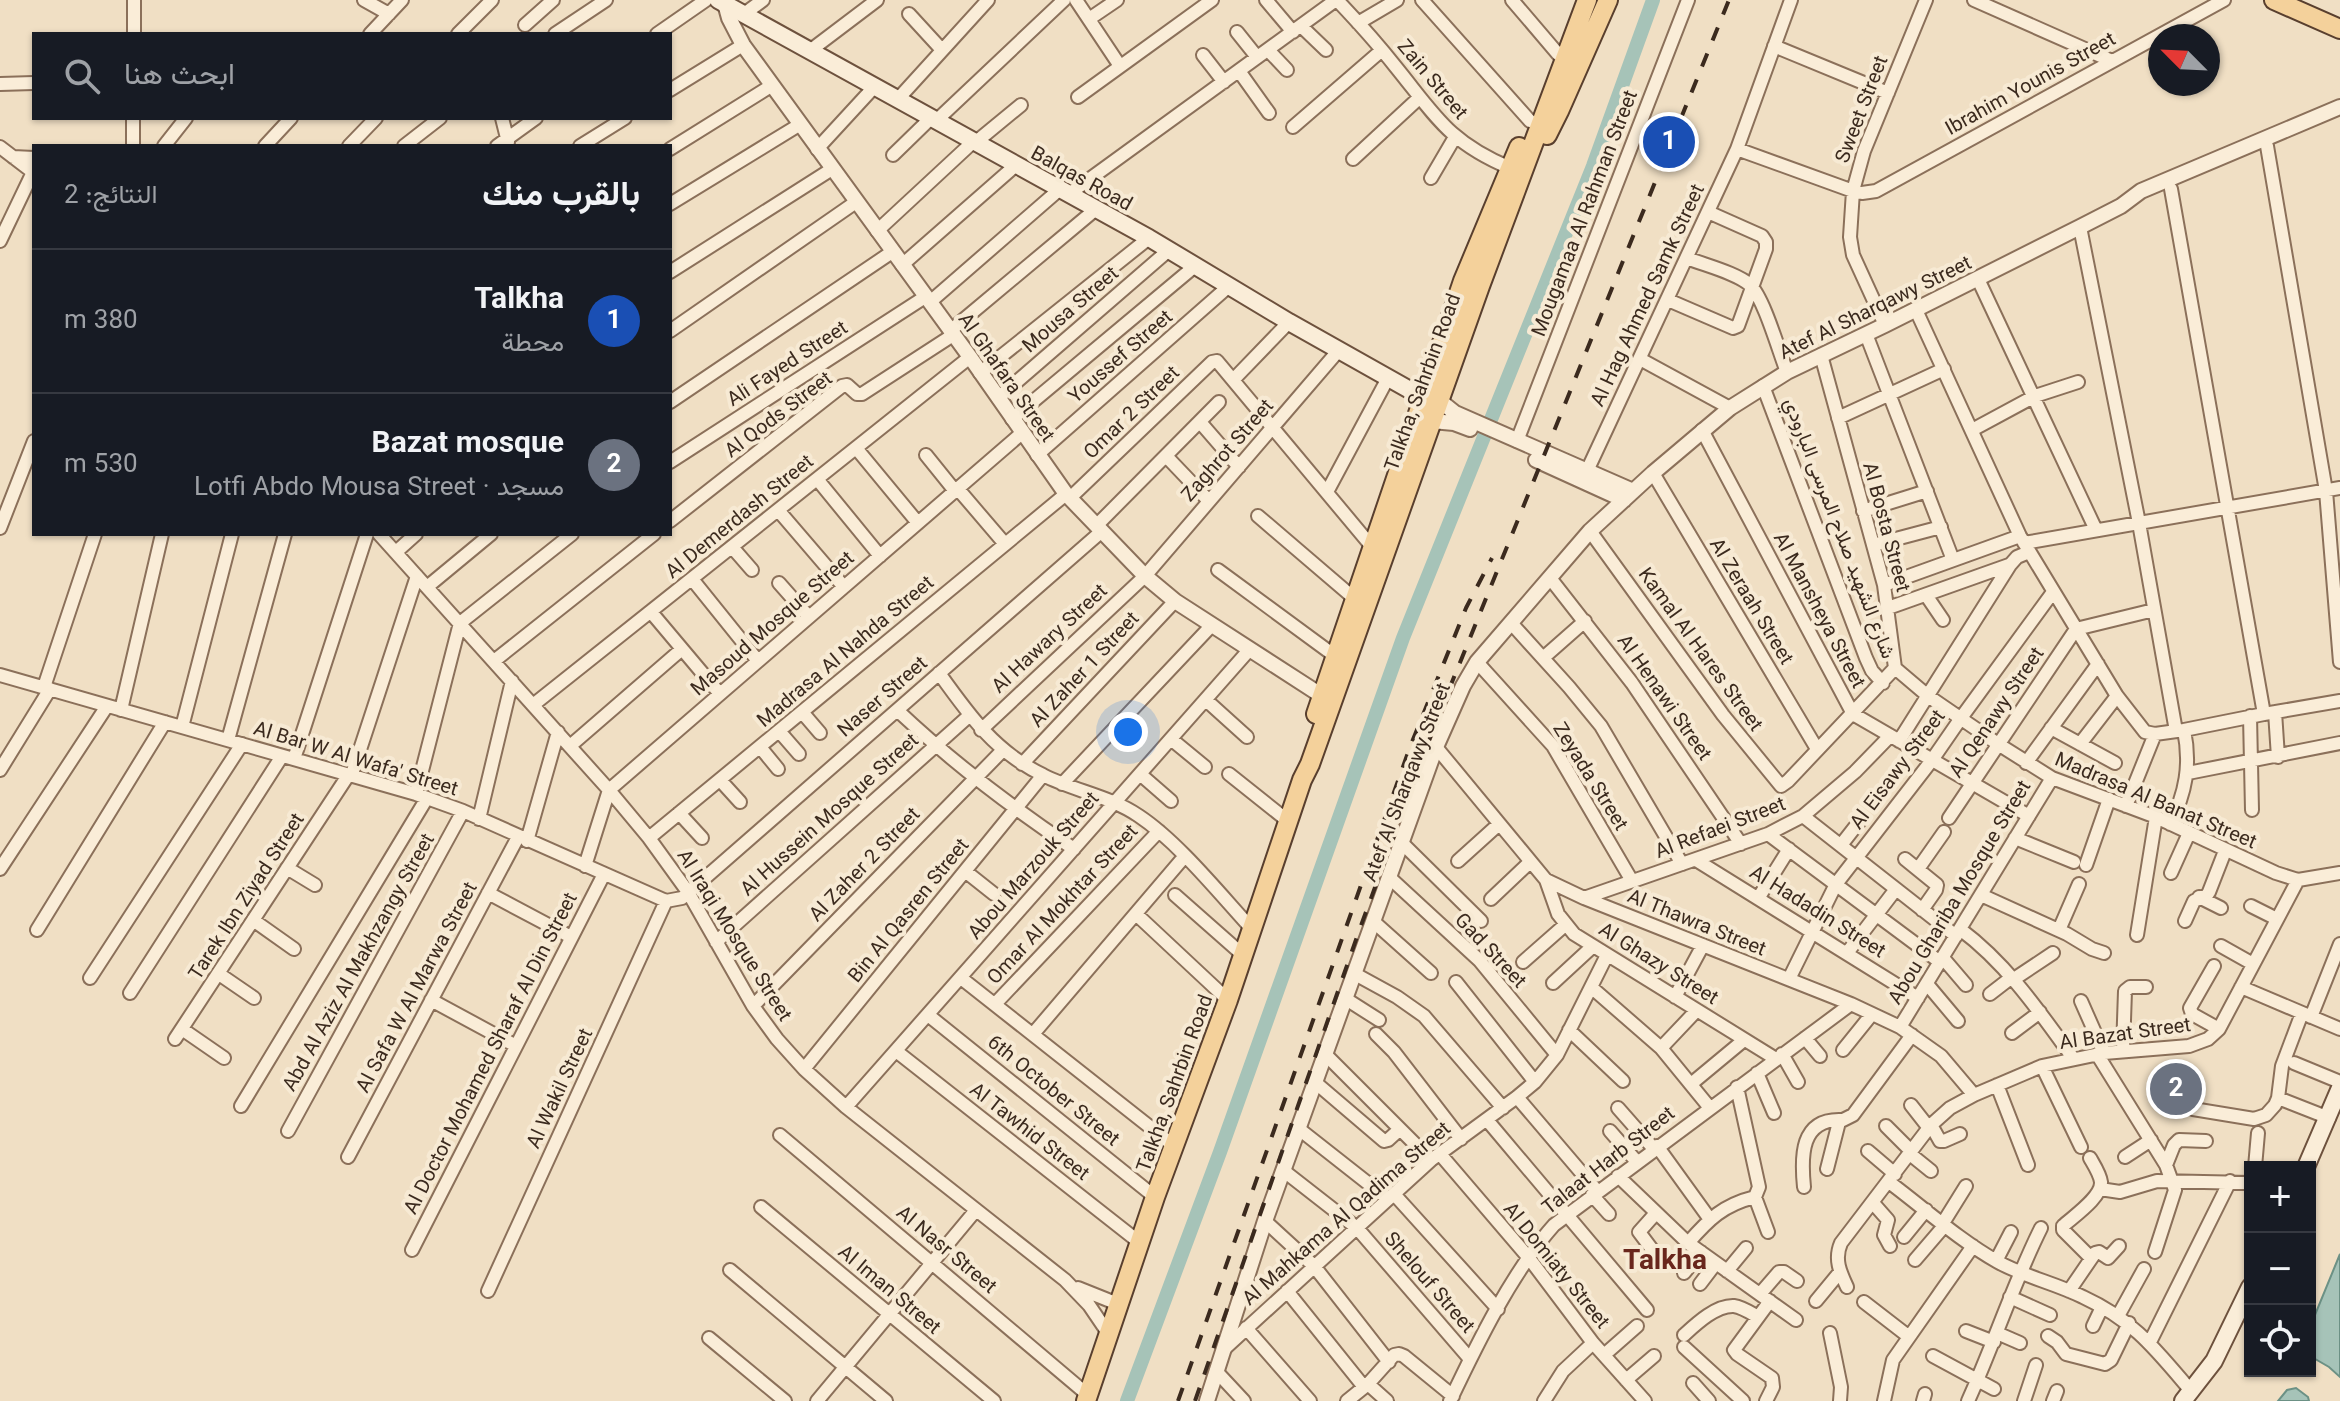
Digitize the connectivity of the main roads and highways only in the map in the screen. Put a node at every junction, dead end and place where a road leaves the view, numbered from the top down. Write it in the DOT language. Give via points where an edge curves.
graph roads {
  1 [pos="1578,0"];
  2 [pos="1587,0"];
  3 [pos="1608,0"];
  4 [pos="2274,0"];
  5 [pos="2307,0"];
  6 [pos="722,1"];
  7 [pos="2319,20"];
  8 [pos="2340,29"];
  9 [pos="1511,200"];
  10 [pos="1472,283"];
  11 [pos="1432,399"];
  12 [pos="1327,699"];
  13 [pos="2340,1085"];
  14 [pos="2309,1161"];
  15 [pos="2244,1299"];
  16 [pos="2187,1397"];
  17 [pos="1087,1398"];
  1 -- 10 [label="main road, Talkha, Sahrbin Road" via="1510,168"];
  2 -- 9 [label="main road, Talkha, Sahrbin Road"];
  3 -- 9 [label="main road" via="1559,111"];
  4 -- 7 [label="main road"];
  5 -- 7 [label="main road"];
  6 -- 11 [label="main road, Balqas Road"];
  7 -- 8 [label="main road"];
  9 -- 10 [label="main road, Talkha, Sahrbin Road"];
  10 -- 11 [label="main road, Talkha, Sahrbin Road"];
  11 -- 12 [label="main road, Talkha, Sahrbin Road" via="1335,656"];
  11 -- 12 [label="main road, Talkha, Sahrbin Road" via="1432,421"];
  12 -- 17 [label="main road, Talkha, Sahrbin Road" via="1228,1000"];
  13 -- 14 [label="main road"];
  15 -- 16 [label="main road" via="2214,1361"];
}
